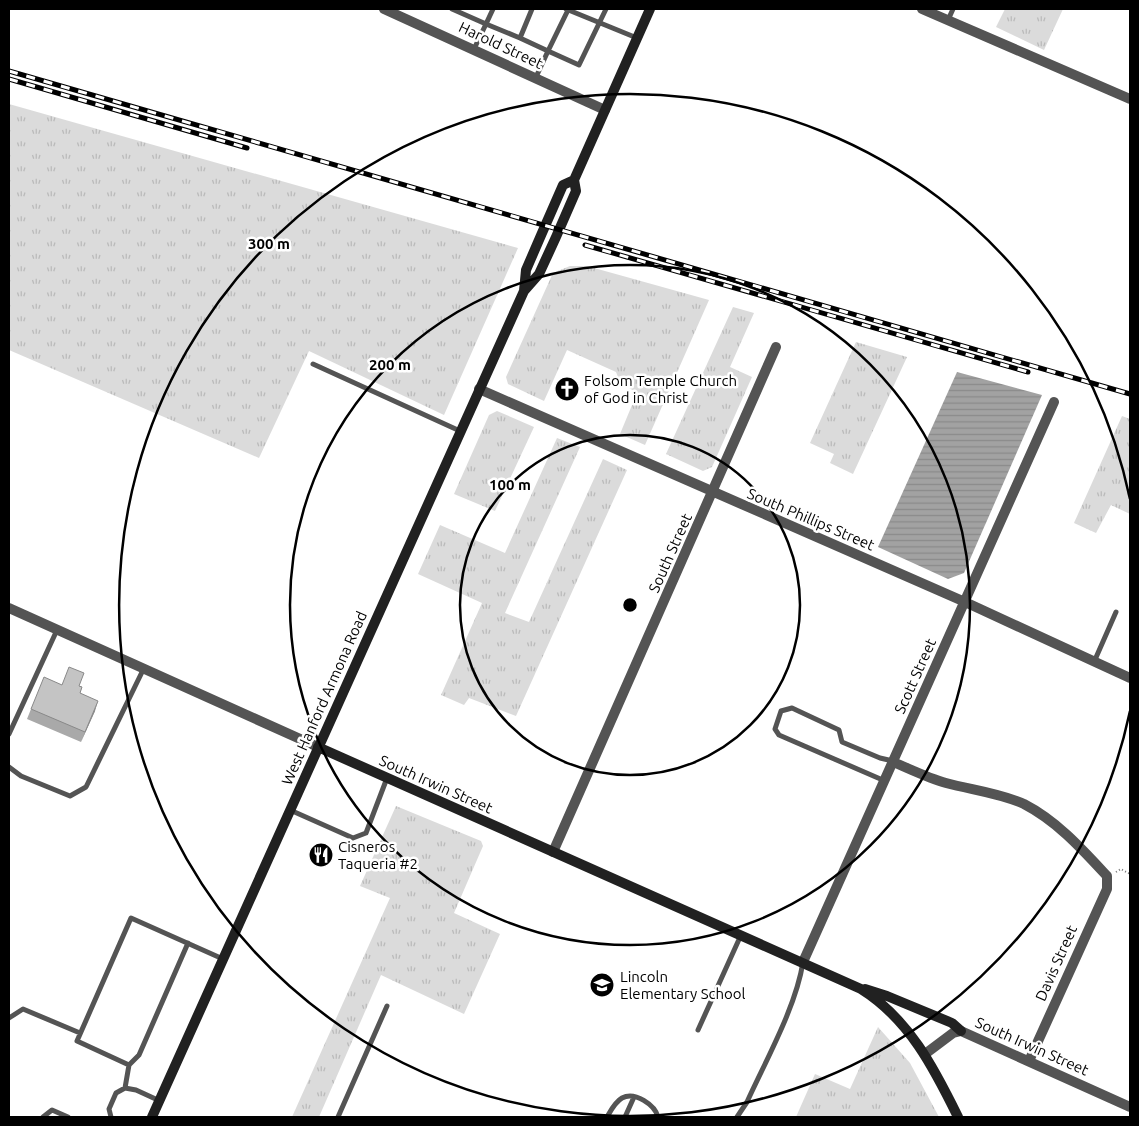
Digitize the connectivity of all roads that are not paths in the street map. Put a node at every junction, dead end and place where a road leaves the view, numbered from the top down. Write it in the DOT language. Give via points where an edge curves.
graph roads {
  1 [pos="384,9"];
  2 [pos="452,9"];
  3 [pos="493,9"];
  4 [pos="532,9"];
  5 [pos="567,9"];
  6 [pos="606,9"];
  7 [pos="650,9"];
  8 [pos="922,9"];
  9 [pos="952,9"];
  10 [pos="948,20"];
  11 [pos="600,22"];
  12 [pos="486,24"];
  13 [pos="520,38"];
  14 [pos="637,38"];
  15 [pos="474,49"];
  16 [pos="548,51"];
  17 [pos="536,78"];
  18 [pos="1130,99"];
  19 [pos="605,110"];
  20 [pos="776,347"];
  21 [pos="313,364"];
  22 [pos="479,389"];
  23 [pos="1054,402"];
  24 [pos="460,431"];
  25 [pos="713,493"];
  26 [pos="965,602"];
  27 [pos="9,608"];
  28 [pos="1116,612"];
  29 [pos="57,630"];
  30 [pos="1094,662"];
  31 [pos="144,668"];
  32 [pos="1130,678"];
  33 [pos="9,734"];
  34 [pos="318,747"];
  35 [pos="893,762"];
  36 [pos="9,767"];
  37 [pos="387,778"];
  38 [pos="885,781"];
  39 [pos="290,810"];
  40 [pos="553,852"];
  41 [pos="741,935"];
  42 [pos="188,943"];
  43 [pos="223,959"];
  44 [pos="803,962"];
  45 [pos="852,985"];
  46 [pos="387,1006"];
  47 [pos="9,1018"];
  48 [pos="698,1030"];
  49 [pos="961,1031"];
  50 [pos="80,1033"];
  51 [pos="925,1054"];
  52 [pos="1029,1061"];
  53 [pos="129,1065"];
  54 [pos="125,1088"];
  55 [pos="634,1097"];
  56 [pos="160,1101"];
  57 [pos="1130,1107"];
  58 [pos="43,1117"];
  59 [pos="68,1117"];
  60 [pos="111,1117"];
  61 [pos="152,1117"];
  62 [pos="338,1117"];
  63 [pos="607,1117"];
  64 [pos="625,1117"];
  65 [pos="658,1117"];
  66 [pos="737,1117"];
  67 [pos="958,1117"];
  1 -- 15 [label="street, Harold Street"];
  2 -- 12 [label="lane"];
  3 -- 12 [label="lane"];
  4 -- 13 [label="lane"];
  5 -- 11 [label="lane"];
  5 -- 16 [label="lane"];
  6 -- 11 [label="lane"];
  7 -- 14 [label="main road, West Hanford Armona Road"];
  8 -- 10 [label="street"];
  9 -- 10 [label="lane"];
  10 -- 18 [label="street"];
  11 -- 14 [label="lane"];
  11 -- 16 [label="lane" via="579,65"];
  12 -- 13 [label="lane"];
  12 -- 15 [label="lane"];
  13 -- 16 [label="lane"];
  14 -- 19 [label="main road, West Hanford Armona Road"];
  15 -- 17 [label="street, Harold Street"];
  16 -- 17 [label="lane"];
  17 -- 19 [label="street, Harold Street"];
  19 -- 22 [label="main road, West Hanford Armona Road" via="574,180 576,191 556,237 539,274 524,291"];
  20 -- 25 [label="street, South Street"];
  21 -- 24 [label="lane"];
  22 -- 24 [label="main road, West Hanford Armona Road"];
  22 -- 25 [label="street, South Phillips Street"];
  23 -- 26 [label="street, Scott Street"];
  24 -- 34 [label="main road, West Hanford Armona Road"];
  25 -- 26 [label="street, South Phillips Street"];
  25 -- 40 [label="street, South Street"];
  26 -- 30 [label="street, South Phillips Street"];
  26 -- 35 [label="street, Scott Street"];
  27 -- 29 [label="street, South Irwin Street"];
  28 -- 30 [label="lane"];
  29 -- 31 [label="street, South Irwin Street"];
  29 -- 33 [label="lane"];
  30 -- 32 [label="street, South Phillips Street"];
  31 -- 34 [label="street, South Irwin Street"];
  31 -- 36 [label="lane" via="86,787 70,796 21,776"];
  34 -- 37 [label="main road, South Irwin Street"];
  34 -- 39 [label="main road, West Hanford Armona Road"];
  35 -- 38 [label="street, Scott Street"];
  35 -- 38 [label="lane" via="842,742 839,730 792,708 781,710 776,721 775,729 779,735"];
  35 -- 52 [label="street, Davis Street" via="944,783 1002,796 1025,805 1046,817 1075,841 1107,876 1107,889"];
  37 -- 39 [label="lane" via="366,833 353,838"];
  37 -- 40 [label="main road, South Irwin Street"];
  38 -- 44 [label="street, Scott Street"];
  39 -- 43 [label="main road, West Hanford Armona Road"];
  40 -- 41 [label="main road, South Irwin Street"];
  41 -- 44 [label="main road, South Irwin Street"];
  41 -- 48 [label="lane"];
  42 -- 43 [label="lane"];
  42 -- 50 [label="lane" via="131,918"];
  42 -- 53 [label="lane" via="139,1055"];
  43 -- 56 [label="main road, West Hanford Armona Road"];
  44 -- 45 [label="main road, South Irwin Street"];
  44 -- 66 [label="lane" via="792,1000 747,1102"];
  45 -- 49 [label="main road" via="922,1010 952,1023"];
  45 -- 51 [label="main road" via="896,1018"];
  46 -- 62 [label="lane"];
  47 -- 50 [label="lane" via="23,1009"];
  49 -- 51 [label="street, South Irwin Street" via="953,1033"];
  49 -- 52 [label="street, South Irwin Street"];
  50 -- 53 [label="lane" via="77,1041"];
  51 -- 67 [label="main road"];
  52 -- 57 [label="street, South Irwin Street"];
  53 -- 54 [label="lane"];
  54 -- 56 [label="lane"];
  54 -- 60 [label="lane" via="113,1098 109,1109"];
  55 -- 63 [label="lane" via="623,1097"];
  55 -- 64 [label="lane"];
  55 -- 65 [label="lane" via="652,1105"];
  56 -- 61 [label="main road, West Hanford Armona Road"];
  58 -- 59 [label="lane" via="52,1110"];
}
